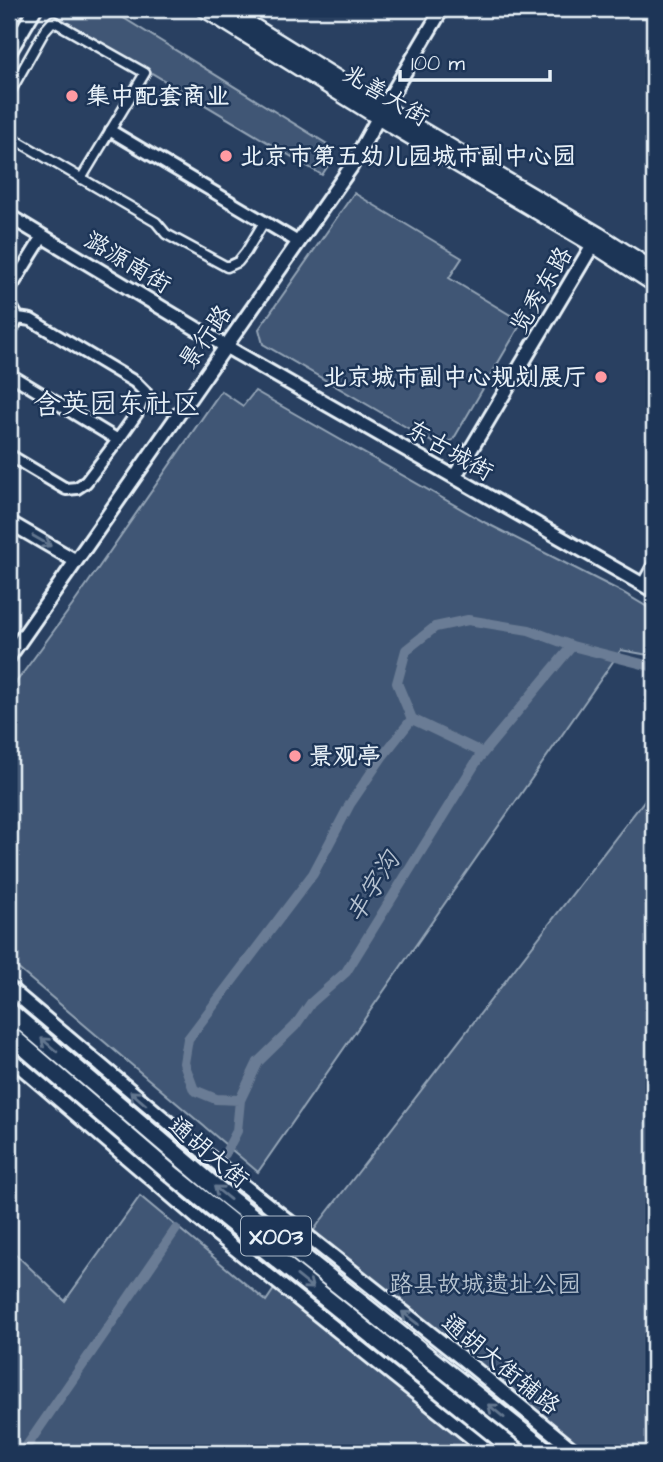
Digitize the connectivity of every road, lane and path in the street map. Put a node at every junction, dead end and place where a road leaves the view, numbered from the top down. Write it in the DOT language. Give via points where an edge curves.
graph roads {
  1 [pos="13,9"];
  2 [pos="35,9"];
  3 [pos="204,9"];
  4 [pos="226,9"];
  5 [pos="442,9"];
  6 [pos="9,16"];
  7 [pos="9,53"];
  8 [pos="9,94"];
  9 [pos="381,113"];
  10 [pos="111,131"];
  11 [pos="9,136"];
  12 [pos="81,179"];
  13 [pos="9,216"];
  14 [pos="264,222"];
  15 [pos="43,236"];
  16 [pos="596,240"];
  17 [pos="298,243"];
  18 [pos="654,270"];
  19 [pos="654,284"];
  20 [pos="9,291"];
  21 [pos="9,303"];
  22 [pos="18,317"];
  23 [pos="9,334"];
  24 [pos="225,345"];
  25 [pos="9,374"];
  26 [pos="118,440"];
  27 [pos="9,455"];
  28 [pos="455,476"];
  29 [pos="9,522"];
  30 [pos="76,561"];
  31 [pos="654,566"];
  32 [pos="649,588"];
  33 [pos="9,657"];
  34 [pos="9,988"];
  35 [pos="9,1011"];
  36 [pos="9,1034"];
  37 [pos="9,1057"];
  38 [pos="491,1453"];
  39 [pos="518,1453"];
  40 [pos="549,1453"];
  41 [pos="578,1453"];
  1 -- 6 [label="street"];
  2 -- 7 [label="street"];
  3 -- 9 [label="main road, 兆善大街"];
  4 -- 9 [label="main road, 兆善大街"];
  5 -- 9 [label="street, 景行路"];
  8 -- 10 [label="street" via="53,21 145,73"];
  9 -- 16 [label="main road, 兆善大街"];
  9 -- 17 [label="street, 景行路" via="351,167"];
  10 -- 12 [label="street"];
  10 -- 14 [label="street"];
  11 -- 12 [label="street"];
  12 -- 14 [label="street" via="227,267 238,262"];
  13 -- 15 [label="street, 潞源南街"];
  14 -- 17 [label="street"];
  15 -- 20 [label="street"];
  15 -- 24 [label="street, 潞源南街"];
  16 -- 18 [label="main road, 兆善大街"];
  16 -- 19 [label="main road, 兆善大街"];
  16 -- 28 [label="street, 览秀东路"];
  17 -- 24 [label="street, 景行路"];
  21 -- 22 [label="street"];
  22 -- 23 [label="street"];
  22 -- 26 [label="street" via="31,320 145,392"];
  24 -- 28 [label="street, 东古城街"];
  24 -- 30 [label="street, 景行路"];
  25 -- 26 [label="street"];
  26 -- 27 [label="street" via="77,488 66,488"];
  28 -- 32 [label="street, 东古城街"];
  29 -- 30 [label="street, one-way"];
  30 -- 33 [label="street, 景行路"];
  31 -- 32 [label="street"];
  41 -- 34 [label="street, 通胡大街辅路, one-way" via="222,1168"];
  40 -- 35 [label="main road, 通胡大街 / X003, one-way" via="215,1187"];
  36 -- 39 [label="main road, 通胡大街 / X003, one-way" via="174,1176"];
  37 -- 38 [label="street" via="203,1223"];
}
